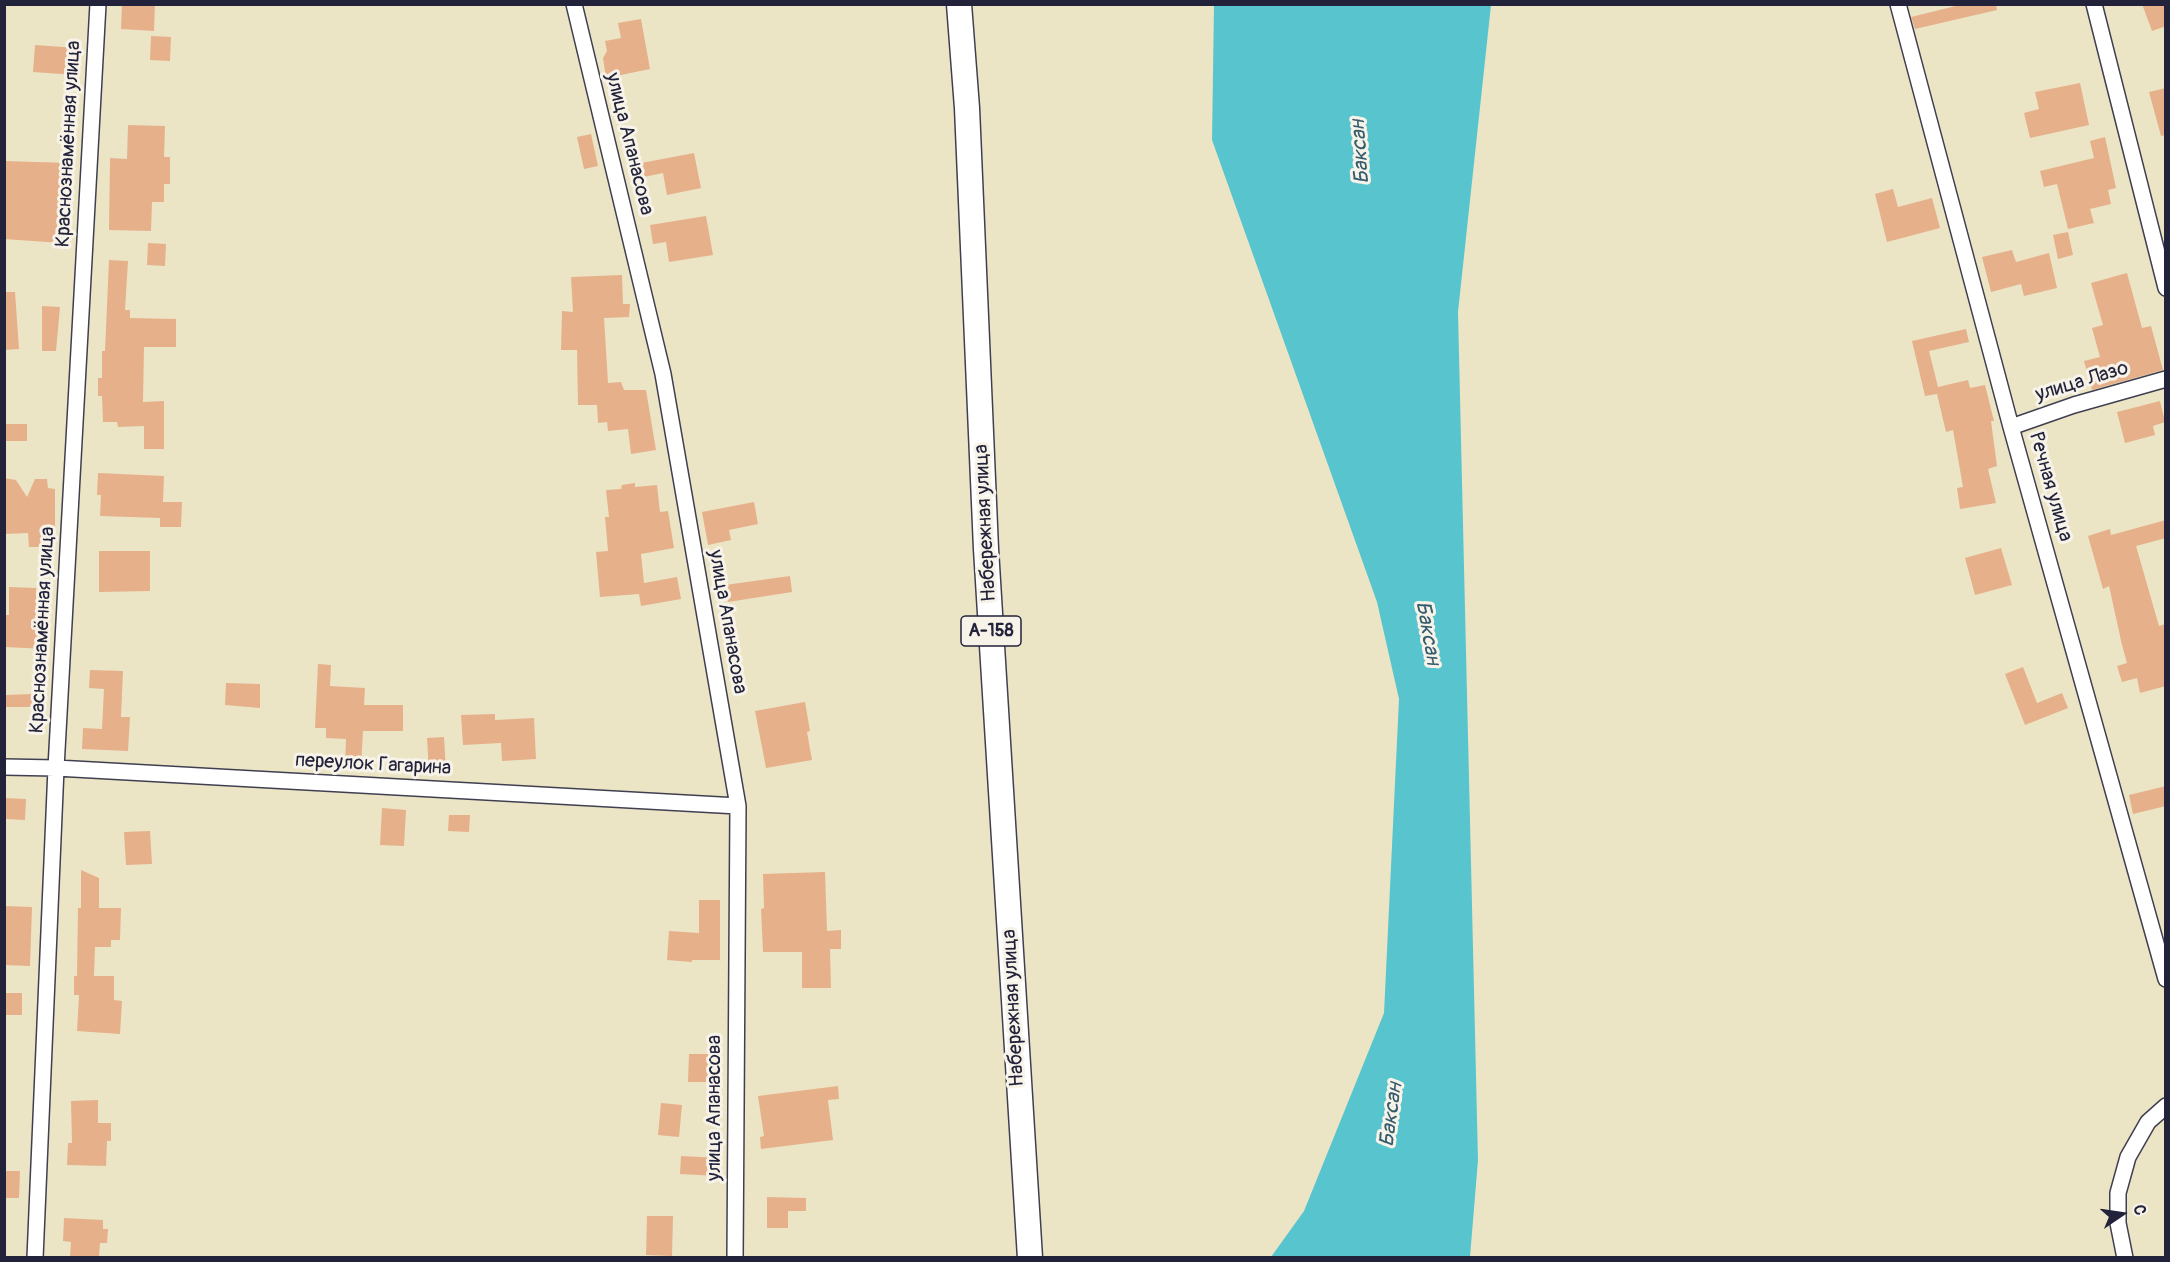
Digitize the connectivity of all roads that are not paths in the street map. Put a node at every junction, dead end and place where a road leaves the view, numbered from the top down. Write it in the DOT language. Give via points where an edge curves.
graph roads {
  1 [pos="98,4"];
  2 [pos="574,4"];
  3 [pos="959,4"];
  4 [pos="1898,4"];
  5 [pos="2094,4"];
  6 [pos="2166,288"];
  7 [pos="2166,379"];
  8 [pos="2011,427"];
  9 [pos="4,767"];
  10 [pos="56,768"];
  11 [pos="738,806"];
  12 [pos="2166,979"];
  13 [pos="2166,1106"];
  14 [pos="35,1257"];
  15 [pos="735,1257"];
  16 [pos="1030,1257"];
  17 [pos="2125,1257"];
  1 -- 10 [label="street, Краснознамённая улица"];
  2 -- 11 [label="street, улица Апанасова" via="663,374"];
  3 -- 16 [label="main road, Набережная улица / А-158" via="986,549"];
  4 -- 8 [label="street, Речная улица"];
  5 -- 6 [label="street"];
  7 -- 8 [label="street, улица Лазо"];
  8 -- 12 [label="street, Речная улица"];
  9 -- 10 [label="street, переулок Гагарина"];
  10 -- 11 [label="street, переулок Гагарина"];
  10 -- 14 [label="street, Краснознамённая улица"];
  11 -- 15 [label="street, улица Апанасова"];
  13 -- 17 [label="street" via="2148,1122 2128,1157 2120,1184 2118,1223"];
}
